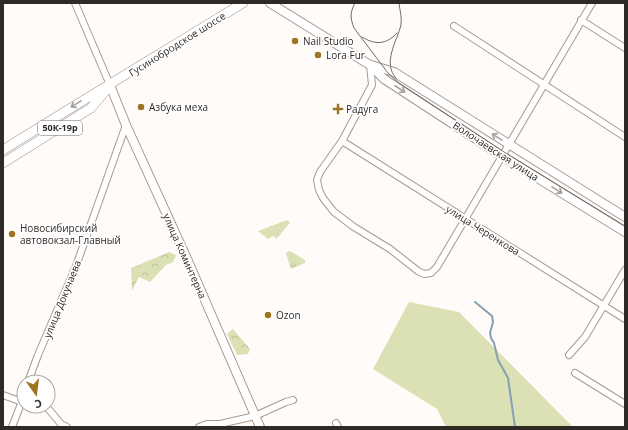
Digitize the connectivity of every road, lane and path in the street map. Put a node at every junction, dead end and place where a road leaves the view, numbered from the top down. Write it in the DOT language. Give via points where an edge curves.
graph roads {
  1 [pos="75,3"];
  2 [pos="244,3"];
  3 [pos="270,3"];
  4 [pos="592,3"];
  5 [pos="581,20"];
  6 [pos="454,26"];
  7 [pos="625,48"];
  8 [pos="370,65"];
  9 [pos="110,85"];
  10 [pos="545,85"];
  11 [pos="126,124"];
  12 [pos="625,137"];
  13 [pos="342,141"];
  14 [pos="509,144"];
  15 [pos="3,150"];
  16 [pos="502,156"];
  17 [pos="3,163"];
  18 [pos="625,217"];
  19 [pos="466,219"];
  20 [pos="625,232"];
  21 [pos="625,270"];
  22 [pos="603,306"];
  23 [pos="625,319"];
  24 [pos="569,355"];
  25 [pos="575,373"];
  26 [pos="32,374"];
  27 [pos="3,395"];
  28 [pos="16,398"];
  29 [pos="294,400"];
  30 [pos="625,404"];
  31 [pos="17,414"];
  32 [pos="53,414"];
  33 [pos="255,416"];
  34 [pos="12,427"];
  35 [pos="67,427"];
  36 [pos="199,427"];
  37 [pos="260,427"];
  1 -- 9 [label="street"];
  2 -- 9 [label="main road, Гусинобродское шоссе / 50К-19р"];
  3 -- 8 [label="main road, Волочаевская улица"];
  4 -- 5 [label="street"];
  5 -- 7 [label="street"];
  5 -- 10 [label="street"];
  6 -- 10 [label="street"];
  8 -- 13 [label="street" via="372,85"];
  14 -- 8 [label="main road, Волочаевская улица, one-way" via="394,72"];
  8 -- 16 [label="main road, Волочаевская улица, one-way" via="384,79"];
  9 -- 11 [label="main road, улица Коминтерна"];
  9 -- 15 [label="main road, Гусинобродское шоссе / 50К-19р, one-way"];
  9 -- 17 [label="main road, Гусинобродское шоссе / 50К-19р" via="91,108"];
  10 -- 12 [label="street"];
  10 -- 14 [label="street"];
  11 -- 26 [label="street, улица Докучаева" via="76,266"];
  11 -- 33 [label="main road, улица Коминтерна"];
  13 -- 19 [label="street, улица Черенкова"];
  13 -- 19 [label="street" via="317,180 322,198 334,212 390,249 418,272 431,273 437,267"];
  14 -- 16 [label="street"];
  14 -- 18 [label="main road, Волочаевская улица"];
  16 -- 19 [label="street"];
  16 -- 20 [label="main road, Волочаевская улица, one-way"];
  19 -- 22 [label="street, улица Черенкова"];
  21 -- 22 [label="street"];
  22 -- 23 [label="street, улица Черенкова"];
  22 -- 24 [label="street" via="585,337"];
  25 -- 30 [label="street"];
  27 -- 28 [label="street"];
  29 -- 33 [label="street"];
  31 -- 34 [label="street"];
  32 -- 35 [label="street"];
  33 -- 36 [label="street"];
  33 -- 37 [label="main road, улица Коминтерна"];
}
